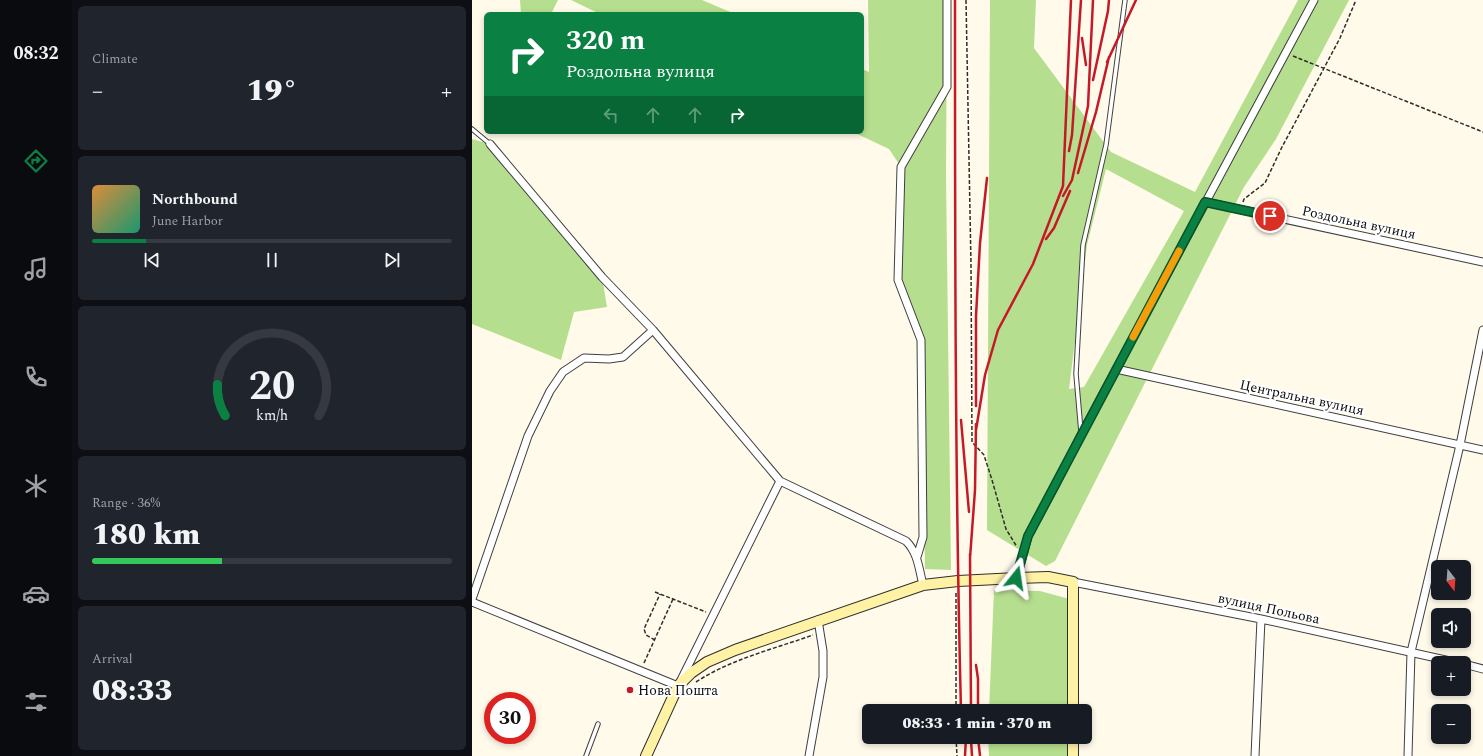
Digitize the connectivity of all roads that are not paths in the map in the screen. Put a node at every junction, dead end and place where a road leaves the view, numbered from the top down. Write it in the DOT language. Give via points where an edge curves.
graph roads {
  1 [pos="948,0"];
  2 [pos="1125,0"];
  3 [pos="1314,0"];
  4 [pos="472,129"];
  5 [pos="490,144"];
  6 [pos="1205,202"];
  7 [pos="1483,262"];
  8 [pos="653,330"];
  9 [pos="1483,330"];
  10 [pos="1116,369"];
  11 [pos="1082,433"];
  12 [pos="1460,445"];
  13 [pos="1483,450"];
  14 [pos="780,481"];
  15 [pos="917,557"];
  16 [pos="1016,578"];
  17 [pos="1074,582"];
  18 [pos="923,585"];
  19 [pos="472,600"];
  20 [pos="1261,619"];
  21 [pos="818,620"];
  22 [pos="1411,652"];
  23 [pos="1431,657"];
  24 [pos="1471,666"];
  25 [pos="1483,669"];
  26 [pos="678,686"];
  27 [pos="1073,704"];
  28 [pos="598,724"];
  29 [pos="1073,744"];
  30 [pos="586,756"];
  31 [pos="646,756"];
  32 [pos="809,756"];
  33 [pos="1073,756"];
  34 [pos="1255,756"];
  35 [pos="1408,756"];
  1 -- 15 [label="street" via="947,87 900,167 898,280 921,340 923,537"];
  2 -- 11 [label="lane" via="1106,145 1083,245 1076,374"];
  3 -- 6 [label="street"];
  4 -- 5 [label="lane"];
  5 -- 8 [label="street" via="602,277"];
  6 -- 7 [label="street, Роздольна вулиця"];
  6 -- 10 [label="street"];
  8 -- 14 [label="street"];
  8 -- 19 [label="street" via="623,358 584,358 563,372 550,391 528,436"];
  9 -- 12 [label="street"];
  10 -- 11 [label="street"];
  10 -- 12 [label="street, Центральна вулиця"];
  11 -- 16 [label="street" via="1028,536"];
  12 -- 13 [label="street, Центральна вулиця"];
  12 -- 22 [label="street"];
  14 -- 15 [label="street" via="906,541"];
  14 -- 26 [label="street"];
  15 -- 18 [label="street"];
  16 -- 17 [label="street" via="1048,577"];
  16 -- 18 [label="street" via="958,580"];
  17 -- 20 [label="street, вулиця Польова"];
  17 -- 27 [label="street"];
  18 -- 21 [label="street"];
  19 -- 26 [label="street"];
  20 -- 22 [label="street, вулиця Польова"];
  20 -- 34 [label="street"];
  21 -- 26 [label="street" via="707,662"];
  21 -- 32 [label="street" via="823,651 823,677"];
  22 -- 23 [label="street, вулиця Польова"];
  22 -- 35 [label="street"];
  24 -- 25 [label="street"];
  26 -- 31 [label="street"];
  28 -- 30 [label="lane"];
  29 -- 33 [label="street"];
}
